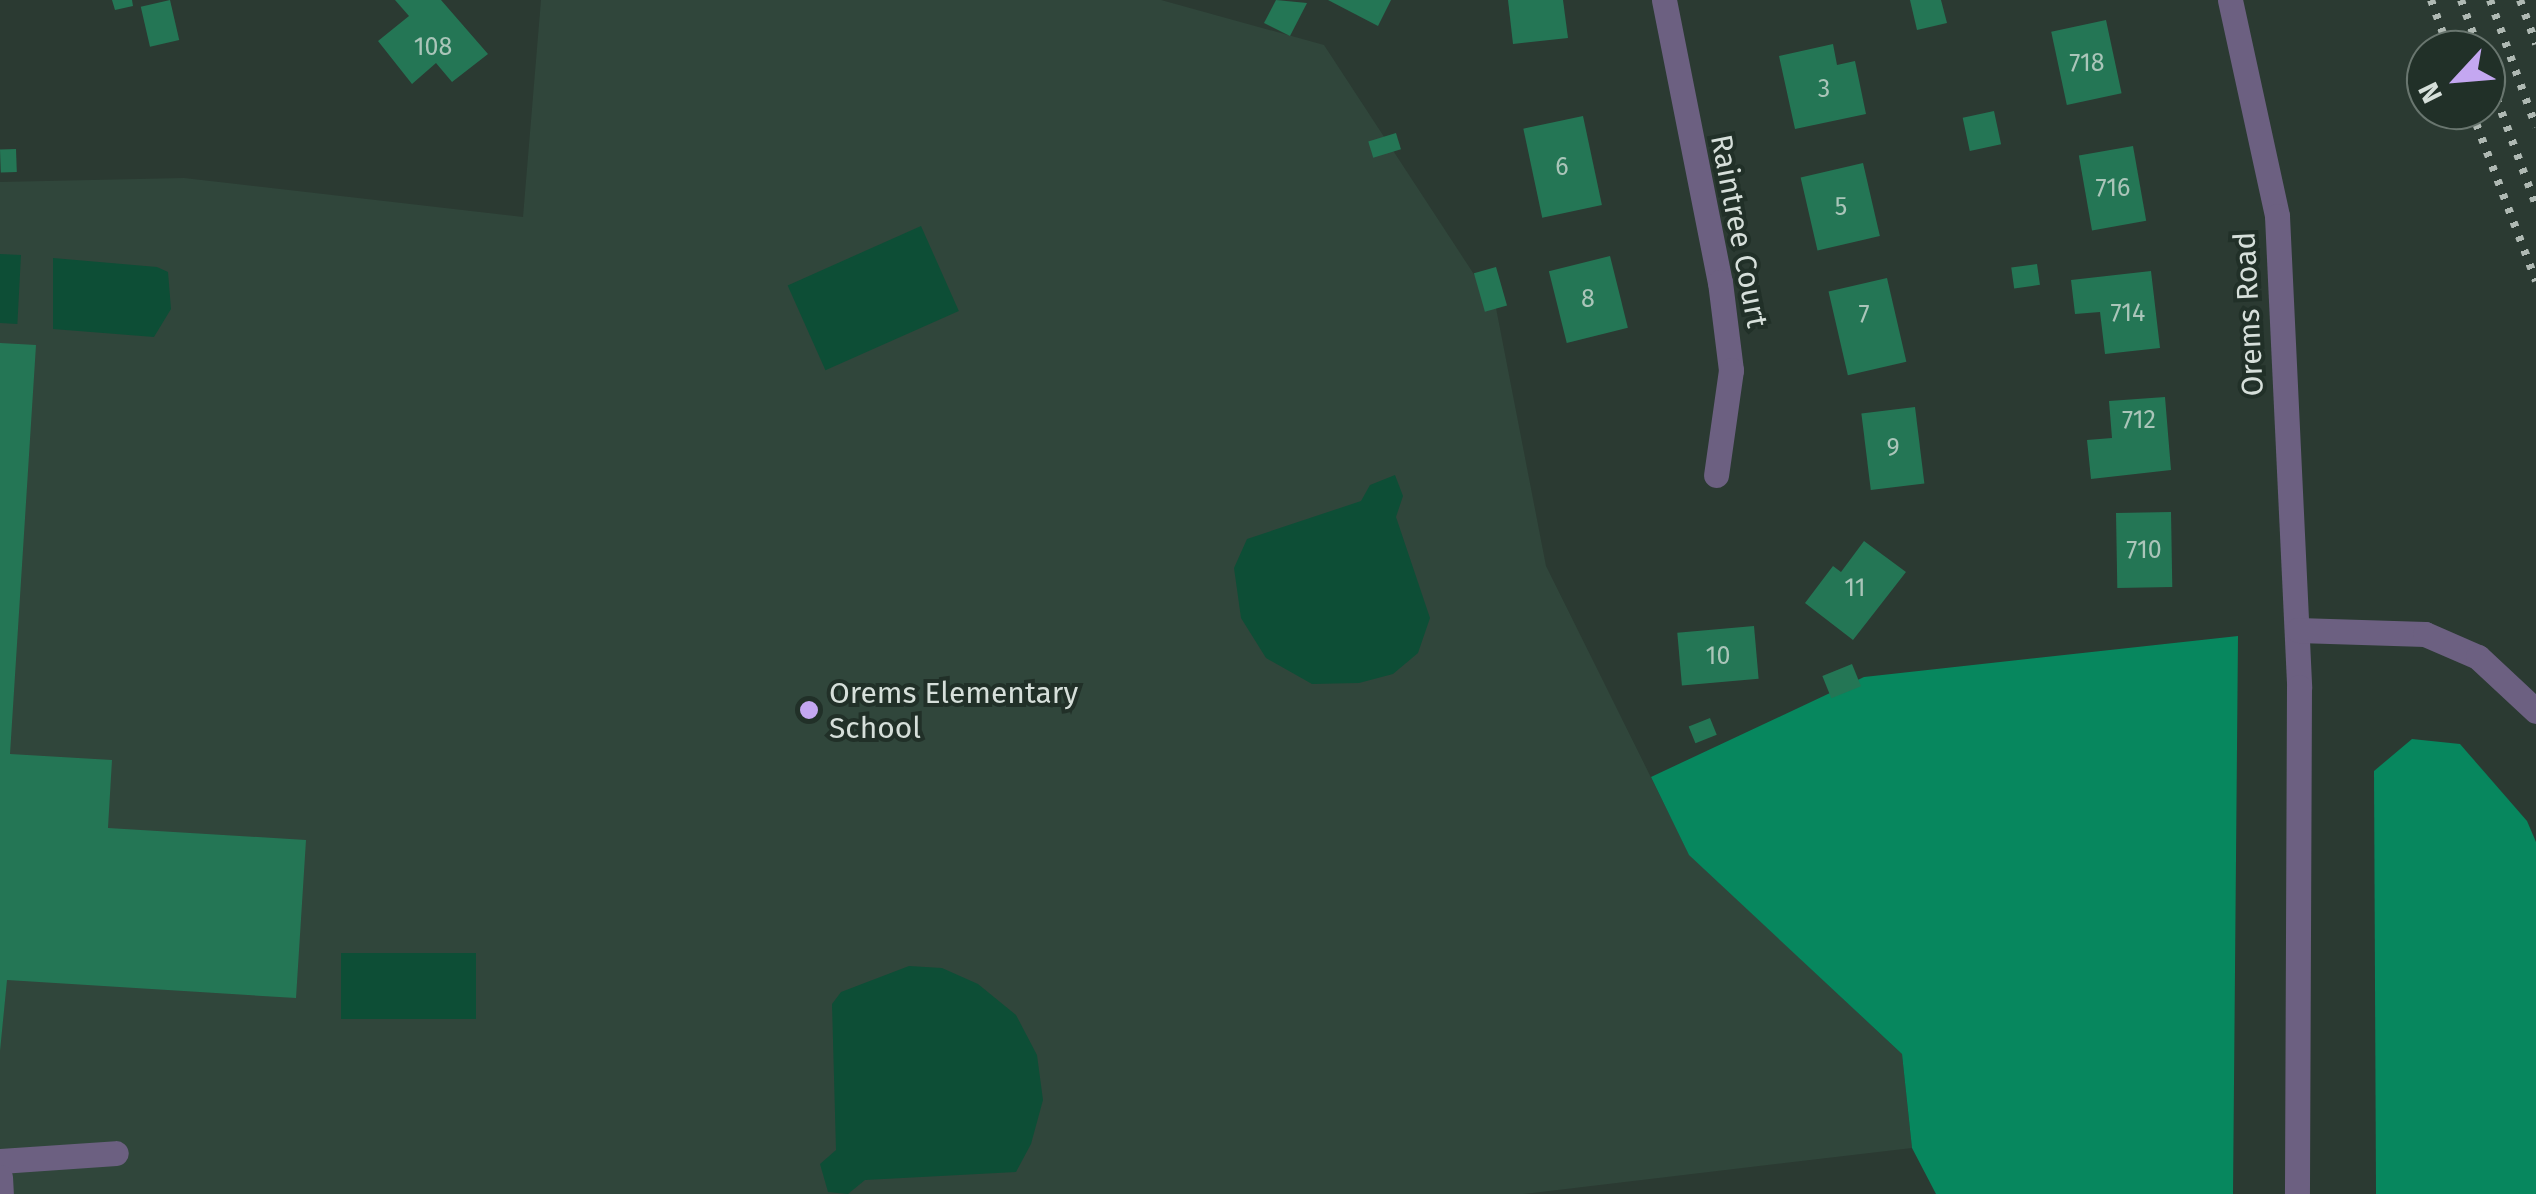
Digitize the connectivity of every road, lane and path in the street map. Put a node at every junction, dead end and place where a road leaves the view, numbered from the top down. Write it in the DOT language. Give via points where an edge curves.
graph roads {
  1 [pos="1664,0"];
  2 [pos="2230,0"];
  3 [pos="1716,475"];
  4 [pos="2298,630"];
  5 [pos="2536,711"];
  6 [pos="116,1153"];
  7 [pos="0,1161"];
  8 [pos="0,1177"];
  9 [pos="1,1194"];
  10 [pos="2297,1194"];
  1 -- 3 [label="street, Raintree Court" via="1720,282 1730,370"];
  2 -- 4 [label="street, Orems Road" via="2277,216"];
  4 -- 5 [label="street" via="2425,634 2478,658"];
  4 -- 10 [label="street, Orems Road" via="2303,898"];
  6 -- 7 [label="street"];
  8 -- 9 [label="street"];
}
